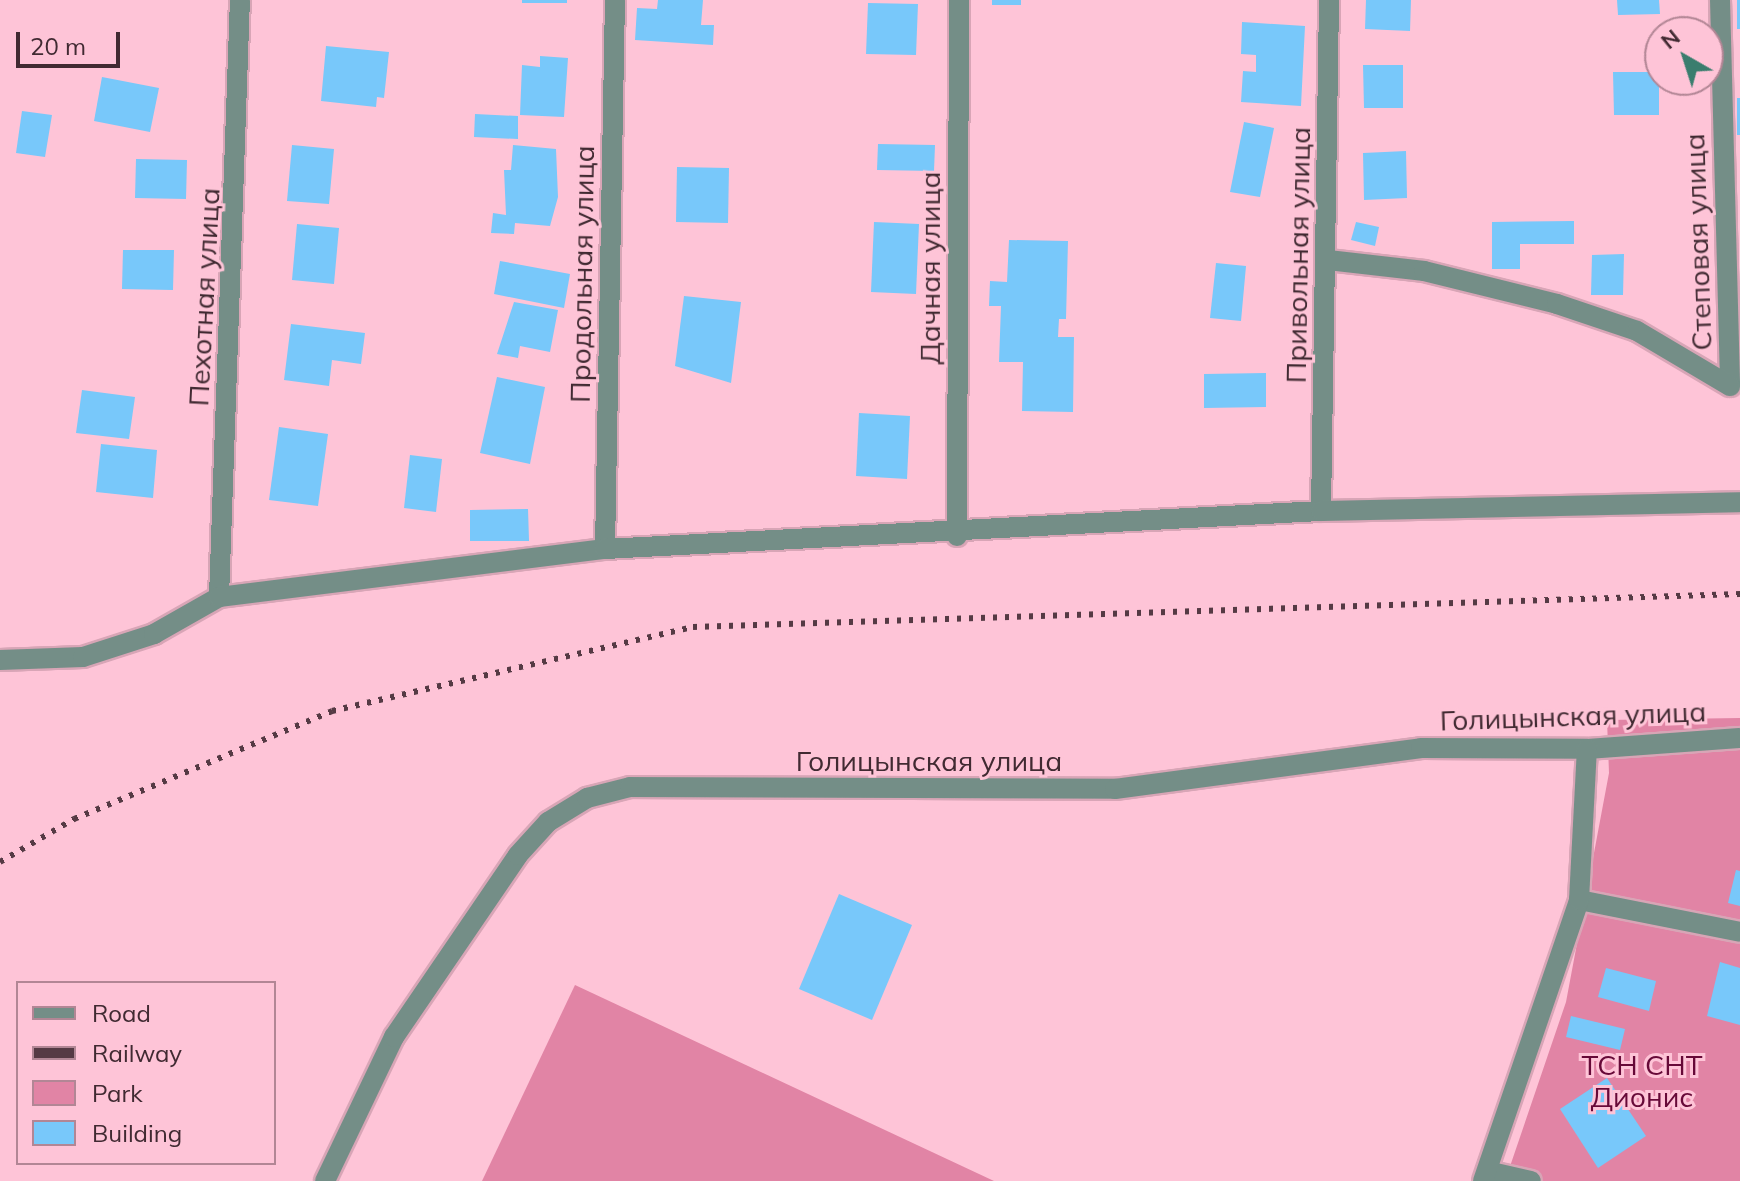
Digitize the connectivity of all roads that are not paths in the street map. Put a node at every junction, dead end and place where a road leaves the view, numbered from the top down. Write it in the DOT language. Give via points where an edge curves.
graph roads {
  1 [pos="240,0"];
  2 [pos="615,0"];
  3 [pos="959,0"];
  4 [pos="1329,0"];
  5 [pos="1720,0"];
  6 [pos="1328,260"];
  7 [pos="1733,279"];
  8 [pos="1740,502"];
  9 [pos="1321,511"];
  10 [pos="957,536"];
  11 [pos="605,549"];
  12 [pos="219,597"];
  13 [pos="0,660"];
  14 [pos="1740,738"];
  15 [pos="1587,749"];
  16 [pos="1579,900"];
  17 [pos="1740,932"];
  18 [pos="1485,1176"];
  19 [pos="325,1181"];
  20 [pos="1531,1181"];
  1 -- 12 [label="street, Пехотная улица"];
  2 -- 11 [label="street, Продольная улица"];
  3 -- 10 [label="street, Дачная улица"];
  4 -- 6 [label="street, Привольная улица"];
  5 -- 7 [label="street, Степовая улица"];
  6 -- 7 [label="street, Степовая улица" via="1424,271 1557,304 1637,331 1730,386"];
  6 -- 9 [label="street, Привольная улица"];
  8 -- 9 [label="street"];
  9 -- 10 [label="street"];
  10 -- 11 [label="street"];
  11 -- 12 [label="street"];
  12 -- 13 [label="street" via="154,634 83,657"];
  14 -- 15 [label="street, Голицынская улица"];
  15 -- 16 [label="street"];
  15 -- 19 [label="street, Голицынская улица" via="1421,748 1115,789 630,787 587,798 548,822 518,855 394,1037"];
  16 -- 17 [label="street"];
  16 -- 18 [label="street"];
  18 -- 20 [label="street"];
}
